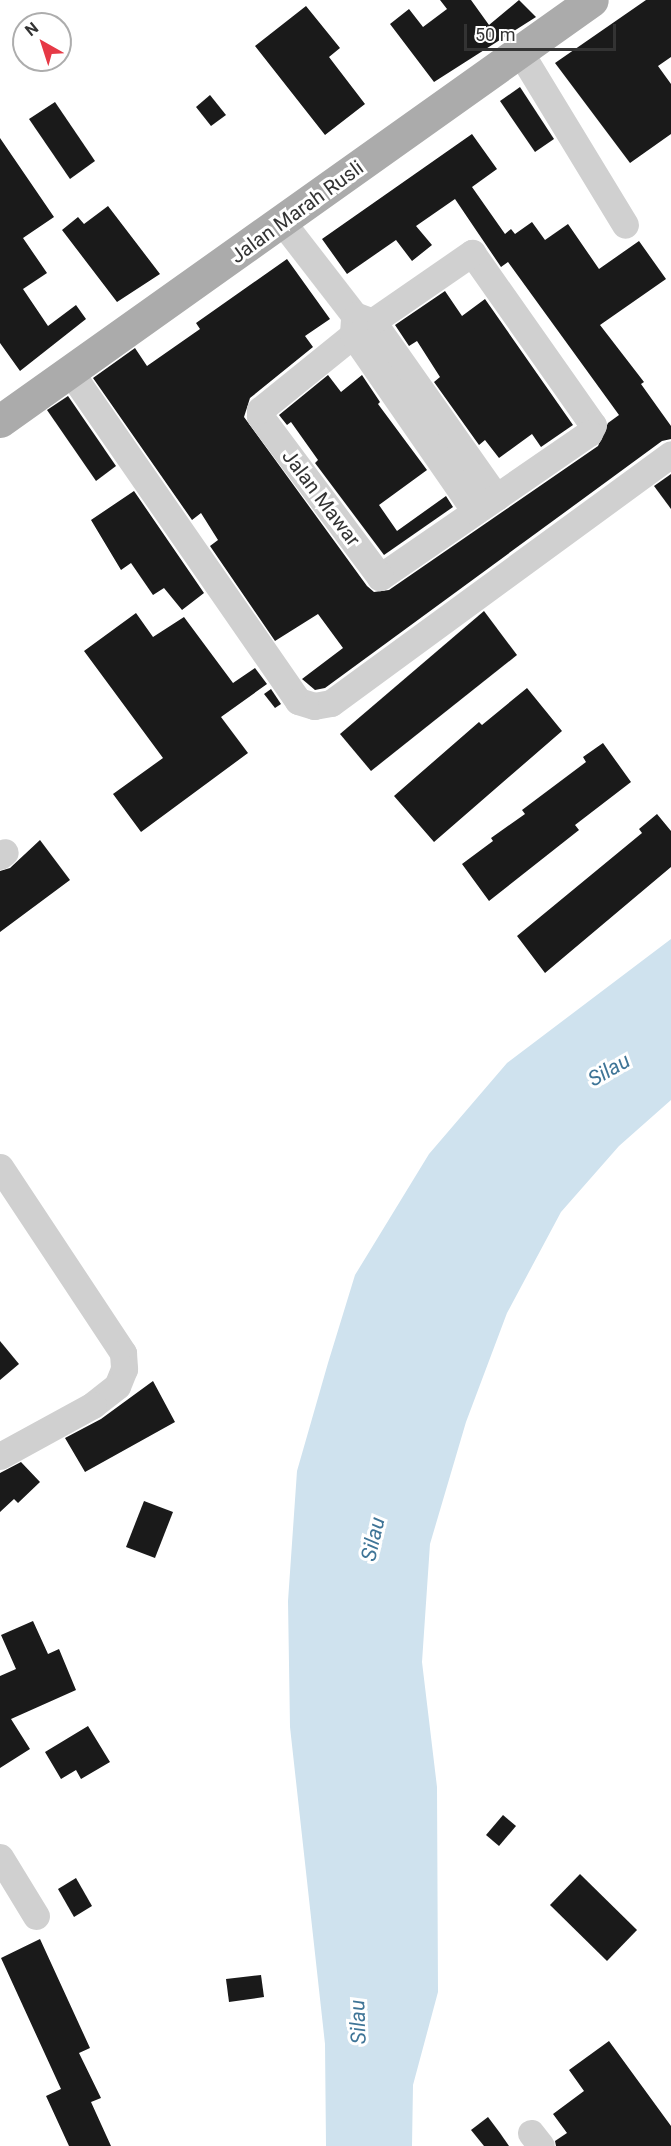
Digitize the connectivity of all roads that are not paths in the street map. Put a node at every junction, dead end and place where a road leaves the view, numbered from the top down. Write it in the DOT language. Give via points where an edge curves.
graph roads {
  1 [pos="592,0"];
  2 [pos="520,52"];
  3 [pos="283,223"];
  4 [pos="625,225"];
  5 [pos="360,324"];
  6 [pos="71,373"];
  7 [pos="0,422"];
  8 [pos="671,453"];
  9 [pos="486,504"];
  10 [pos="0,1167"];
  11 [pos="0,1456"];
  12 [pos="0,1857"];
  13 [pos="36,1916"];
  1 -- 2 [label="main road, Jalan Marah Rusli"];
  2 -- 3 [label="main road, Jalan Marah Rusli"];
  2 -- 4 [label="street"];
  3 -- 5 [label="street"];
  3 -- 6 [label="main road, Jalan Marah Rusli"];
  5 -- 9 [label="street"];
  5 -- 9 [label="street, Jalan Mawar" via="261,408 260,416 383,577"];
  5 -- 9 [label="street" via="472,253 592,420 589,433"];
  6 -- 7 [label="main road, Jalan Marah Rusli"];
  6 -- 8 [label="street" via="298,701 314,706 331,703"];
  10 -- 11 [label="street" via="123,1353 124,1369 117,1386 93,1405"];
  12 -- 13 [label="street"];
}
